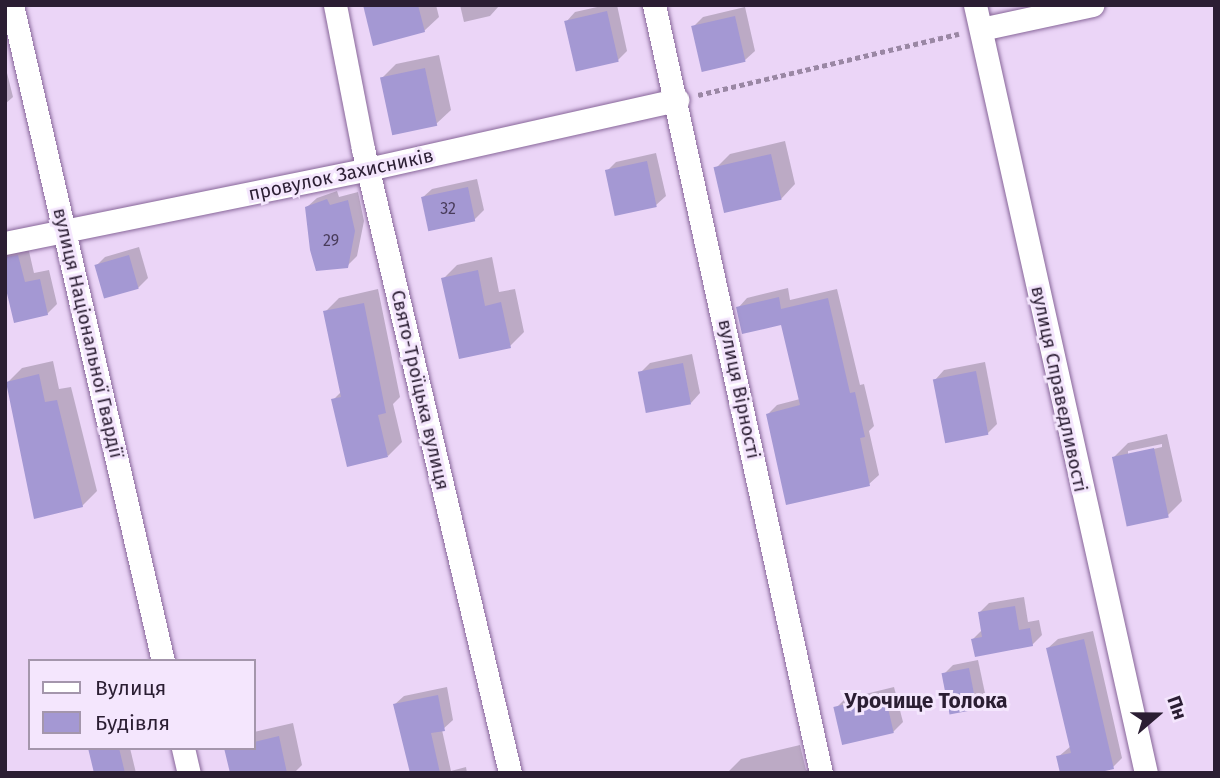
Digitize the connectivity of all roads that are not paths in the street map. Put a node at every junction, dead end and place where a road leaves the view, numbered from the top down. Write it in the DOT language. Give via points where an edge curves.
graph roads {
  1 [pos="12,5"];
  2 [pos="335,5"];
  3 [pos="654,5"];
  4 [pos="975,5"];
  5 [pos="1092,5"];
  6 [pos="981,29"];
  7 [pos="677,100"];
  8 [pos="368,169"];
  9 [pos="65,234"];
  10 [pos="5,243"];
  11 [pos="163,659"];
  12 [pos="183,750"];
  13 [pos="189,773"];
  14 [pos="510,773"];
  15 [pos="821,773"];
  16 [pos="1146,773"];
  1 -- 9 [label="street, вулиця Національної Гвардії"];
  2 -- 8 [label="street, Свято-Троїцька вулиця"];
  3 -- 7 [label="street, вулиця Вірності"];
  4 -- 6 [label="street, вулиця Справедливості"];
  5 -- 6 [label="street"];
  6 -- 16 [label="street, вулиця Справедливості"];
  7 -- 8 [label="street, провулок Захисників"];
  7 -- 15 [label="street, вулиця Вірності"];
  8 -- 9 [label="street, провулок Захисників"];
  8 -- 14 [label="street, Свято-Троїцька вулиця"];
  9 -- 10 [label="street, провулок Захисників"];
  9 -- 11 [label="street, вулиця Національної Гвардії"];
  12 -- 13 [label="street"];
}
